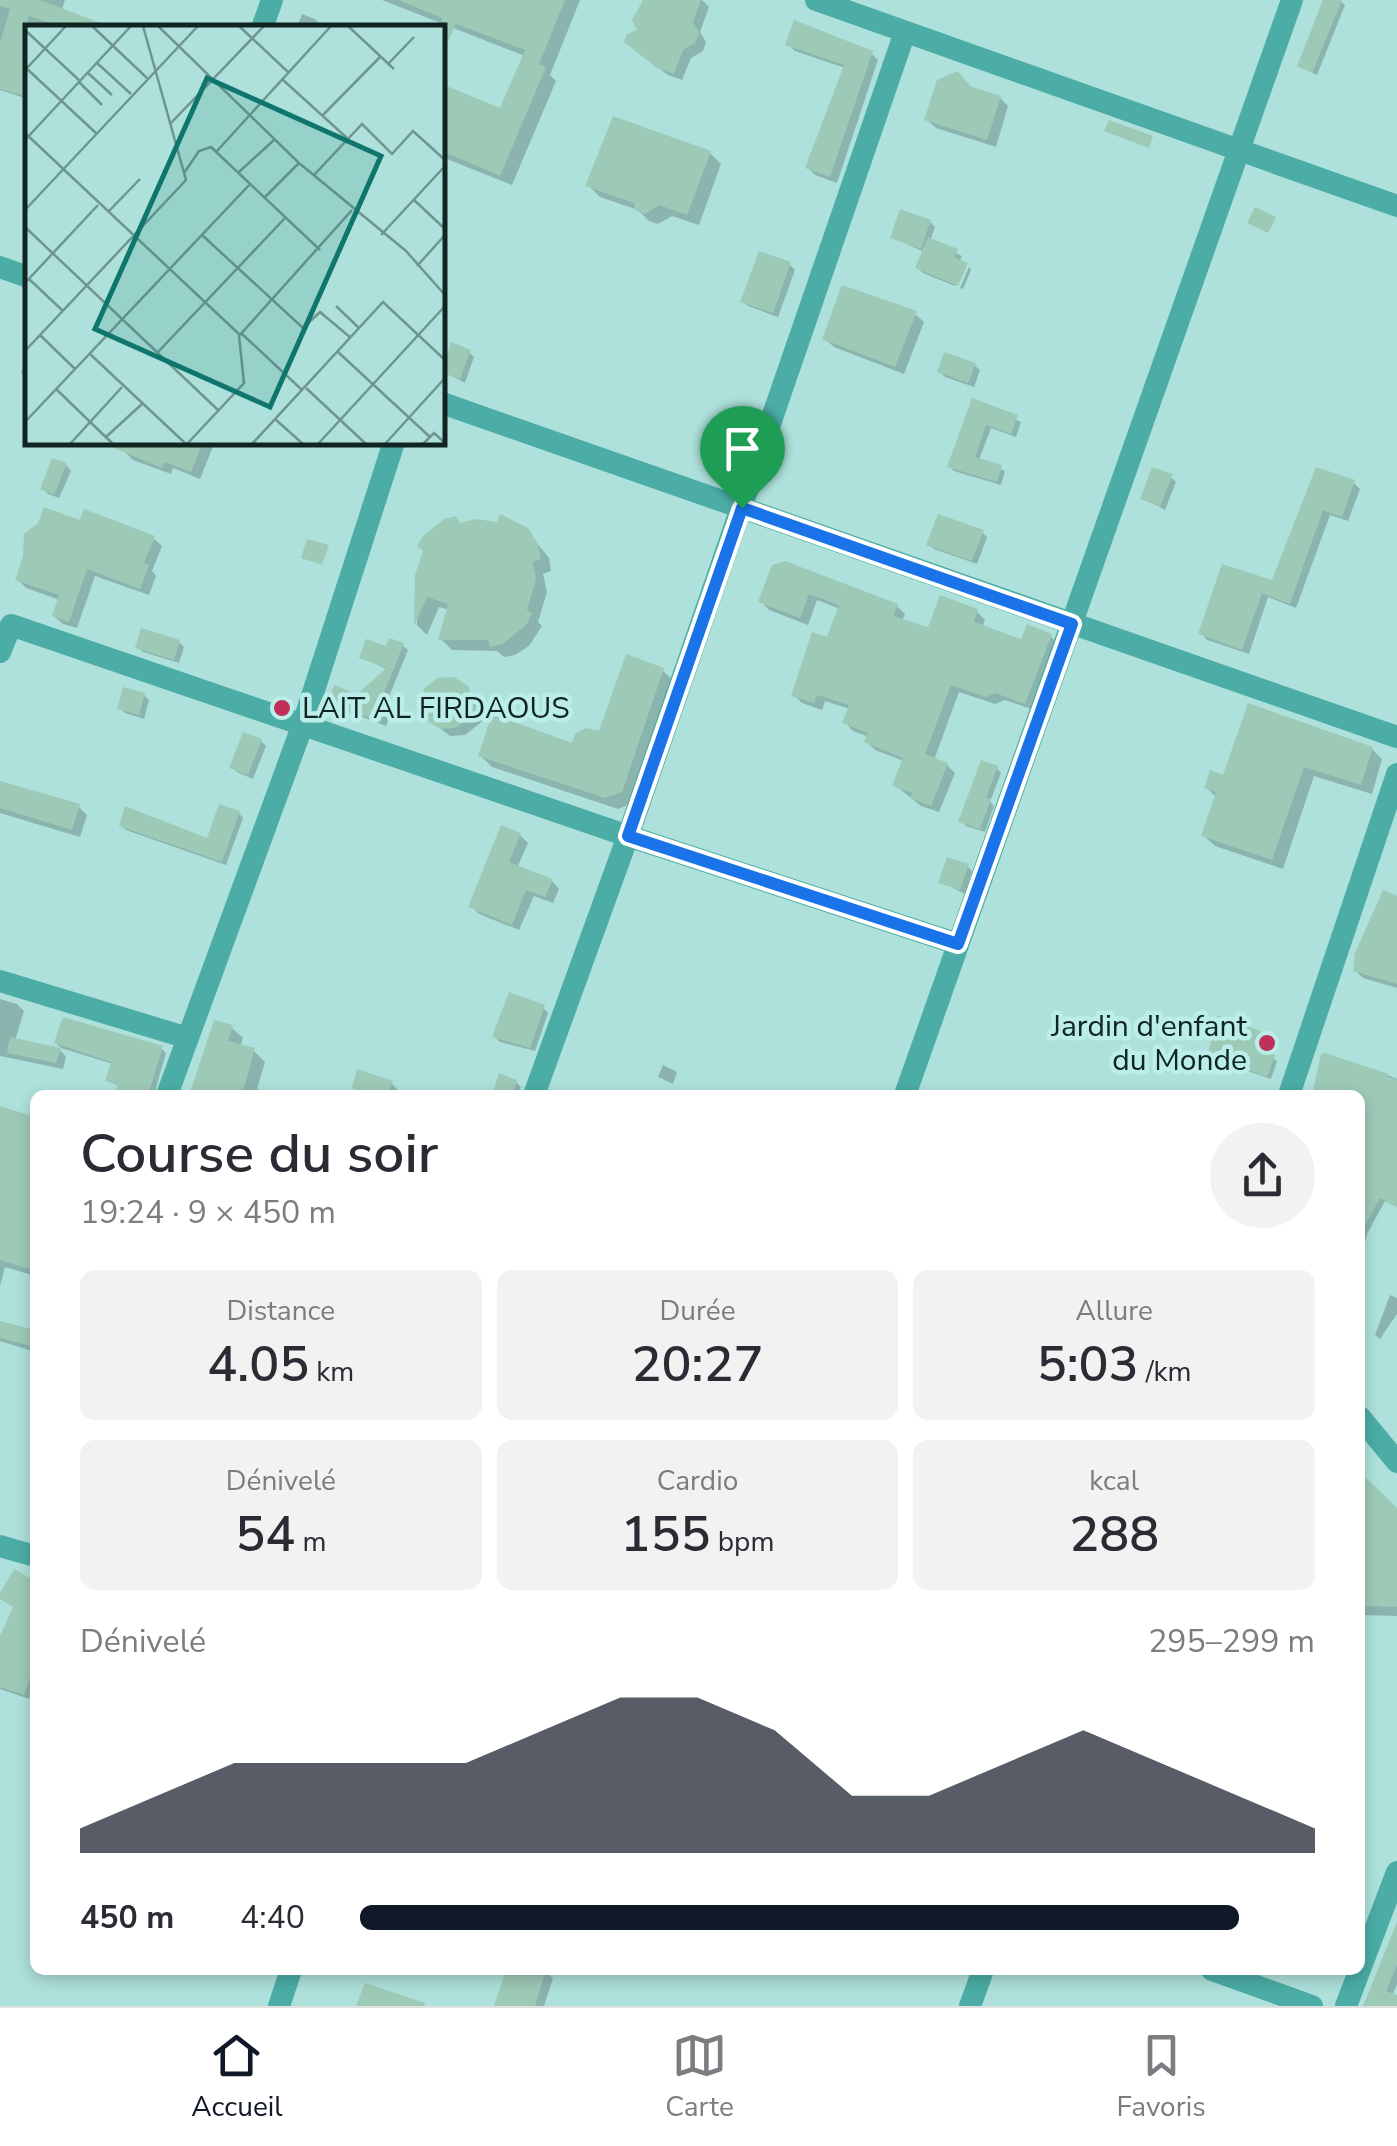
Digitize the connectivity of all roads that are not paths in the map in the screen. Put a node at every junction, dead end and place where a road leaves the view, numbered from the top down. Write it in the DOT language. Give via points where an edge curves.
graph roads {
  1 [pos="272,0"];
  2 [pos="816,0"];
  3 [pos="1292,0"];
  4 [pos="263,25"];
  5 [pos="905,32"];
  6 [pos="1239,150"];
  7 [pos="1397,206"];
  8 [pos="0,267"];
  9 [pos="25,276"];
  10 [pos="445,404"];
  11 [pos="393,445"];
  12 [pos="742,508"];
  13 [pos="1072,624"];
  14 [pos="0,652"];
  15 [pos="303,724"];
  16 [pos="1397,737"];
  17 [pos="1397,774"];
  18 [pos="628,836"];
  19 [pos="958,944"];
  20 [pos="0,981"];
  21 [pos="188,1038"];
  22 [pos="169,1090"];
  23 [pos="536,1090"];
  24 [pos="907,1090"];
  25 [pos="1291,1090"];
  26 [pos="1365,1423"];
  27 [pos="1397,1462"];
  28 [pos="0,1546"];
  29 [pos="30,1552"];
  30 [pos="1397,1872"];
  31 [pos="1365,1956"];
  32 [pos="289,1975"];
  33 [pos="981,1975"];
  34 [pos="1226,1975"];
  35 [pos="1358,1975"];
  36 [pos="279,2006"];
  37 [pos="970,2006"];
  38 [pos="1312,2006"];
  39 [pos="1346,2006"];
  1 -- 4 [label="street"];
  2 -- 5 [label="street"];
  3 -- 6 [label="street"];
  5 -- 6 [label="street"];
  5 -- 12 [label="street"];
  6 -- 7 [label="street"];
  6 -- 13 [label="street"];
  8 -- 9 [label="street"];
  10 -- 12 [label="street"];
  11 -- 15 [label="street"];
  12 -- 13 [label="street"];
  12 -- 18 [label="street"];
  13 -- 16 [label="street"];
  13 -- 19 [label="street"];
  14 -- 15 [label="street" via="11,625"];
  15 -- 18 [label="street"];
  15 -- 21 [label="street"];
  17 -- 25 [label="street"];
  18 -- 19 [label="street"];
  18 -- 23 [label="street"];
  19 -- 24 [label="street"];
  20 -- 21 [label="street"];
  21 -- 22 [label="street"];
  26 -- 27 [label="street"];
  28 -- 29 [label="street"];
  30 -- 31 [label="street"];
  32 -- 36 [label="street"];
  33 -- 37 [label="street"];
  34 -- 38 [label="street"];
  35 -- 39 [label="street"];
}
